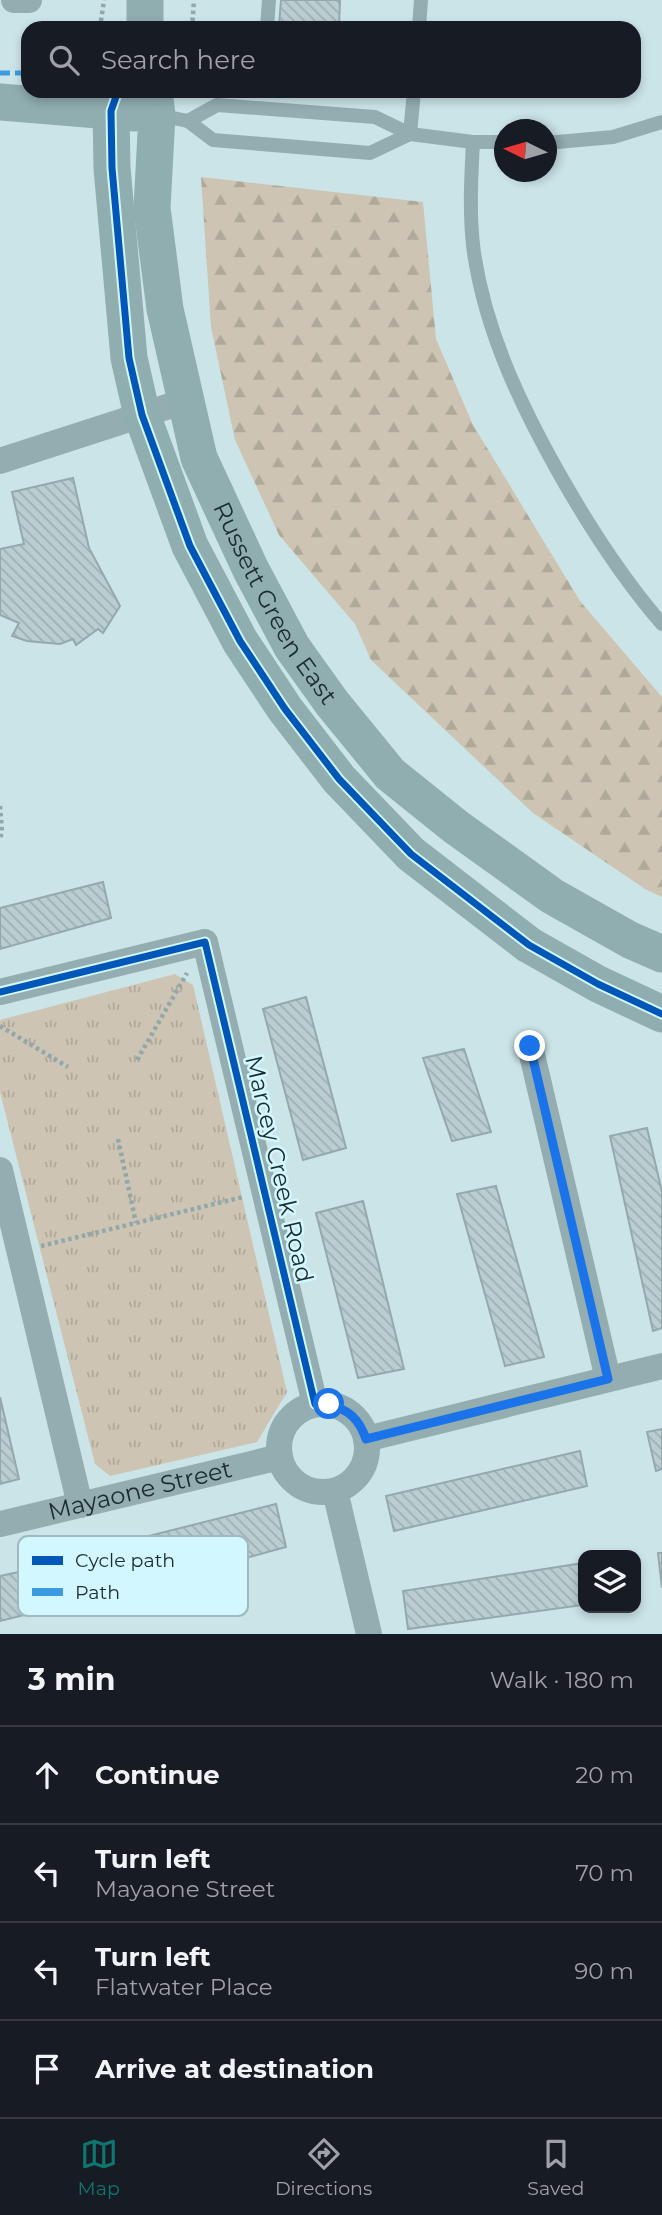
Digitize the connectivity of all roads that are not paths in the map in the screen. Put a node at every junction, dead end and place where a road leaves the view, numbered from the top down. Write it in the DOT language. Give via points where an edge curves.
graph roads {
  1 [pos="14,0"];
  2 [pos="29,0"];
  3 [pos="269,0"];
  4 [pos="421,0"];
  5 [pos="268,21"];
  6 [pos="420,21"];
  7 [pos="413,98"];
  8 [pos="114,101"];
  9 [pos="0,102"];
  10 [pos="166,109"];
  11 [pos="662,122"];
  12 [pos="410,134"];
  13 [pos="473,142"];
  14 [pos="494,142"];
  15 [pos="557,142"];
  16 [pos="185,401"];
  17 [pos="142,415"];
  18 [pos="0,461"];
  19 [pos="662,624"];
  20 [pos="662,954"];
  21 [pos="0,992"];
  22 [pos="662,1014"];
  23 [pos="530,1046"];
  24 [pos="0,1170"];
  25 [pos="662,1366"];
  26 [pos="608,1379"];
  27 [pos="315,1404"];
  28 [pos="366,1439"];
  29 [pos="280,1457"];
  30 [pos="335,1491"];
  31 [pos="80,1504"];
  32 [pos="0,1524"];
  33 [pos="369,1634"];
  1 -- 2 [label="street"];
  3 -- 5 [label="lane"];
  4 -- 6 [label="lane"];
  7 -- 12 [label="lane"];
  8 -- 9 [label="street"];
  8 -- 10 [label="street"];
  8 -- 17 [label="street, Russett Green East" via="112,168 129,358"];
  10 -- 12 [label="lane" via="217,105 375,117"];
  10 -- 12 [label="lane" via="213,141 370,153"];
  10 -- 16 [label="street, Russett Green East" via="152,208 165,309"];
  11 -- 15 [label="lane" via="613,137"];
  12 -- 13 [label="lane"];
  13 -- 14 [label="lane"];
  13 -- 19 [label="lane" via="474,254 508,374 538,437 611,559"];
  16 -- 17 [label="street"];
  16 -- 20 [label="street, Russett Green East" via="199,458 292,647 390,774 552,896"];
  17 -- 18 [label="street"];
  17 -- 22 [label="street, Russett Green East" via="190,546 240,641 339,779 411,854 528,945"];
  21 -- 27 [label="street, Marcey Creek Road" via="205,942"];
  23 -- 26 [label="street"];
  24 -- 31 [label="street"];
  25 -- 26 [label="street"];
  26 -- 28 [label="street"];
  27 -- 28 [label="street" via="342,1408 362,1426"];
  27 -- 29 [label="street" via="302,1409 283,1429"];
  28 -- 30 [label="street" via="364,1465 347,1485"];
  29 -- 30 [label="street" via="294,1482 314,1491"];
  29 -- 31 [label="street, Mayaone Street"];
  30 -- 33 [label="street"];
  31 -- 32 [label="street, Mayaone Street"];
}
